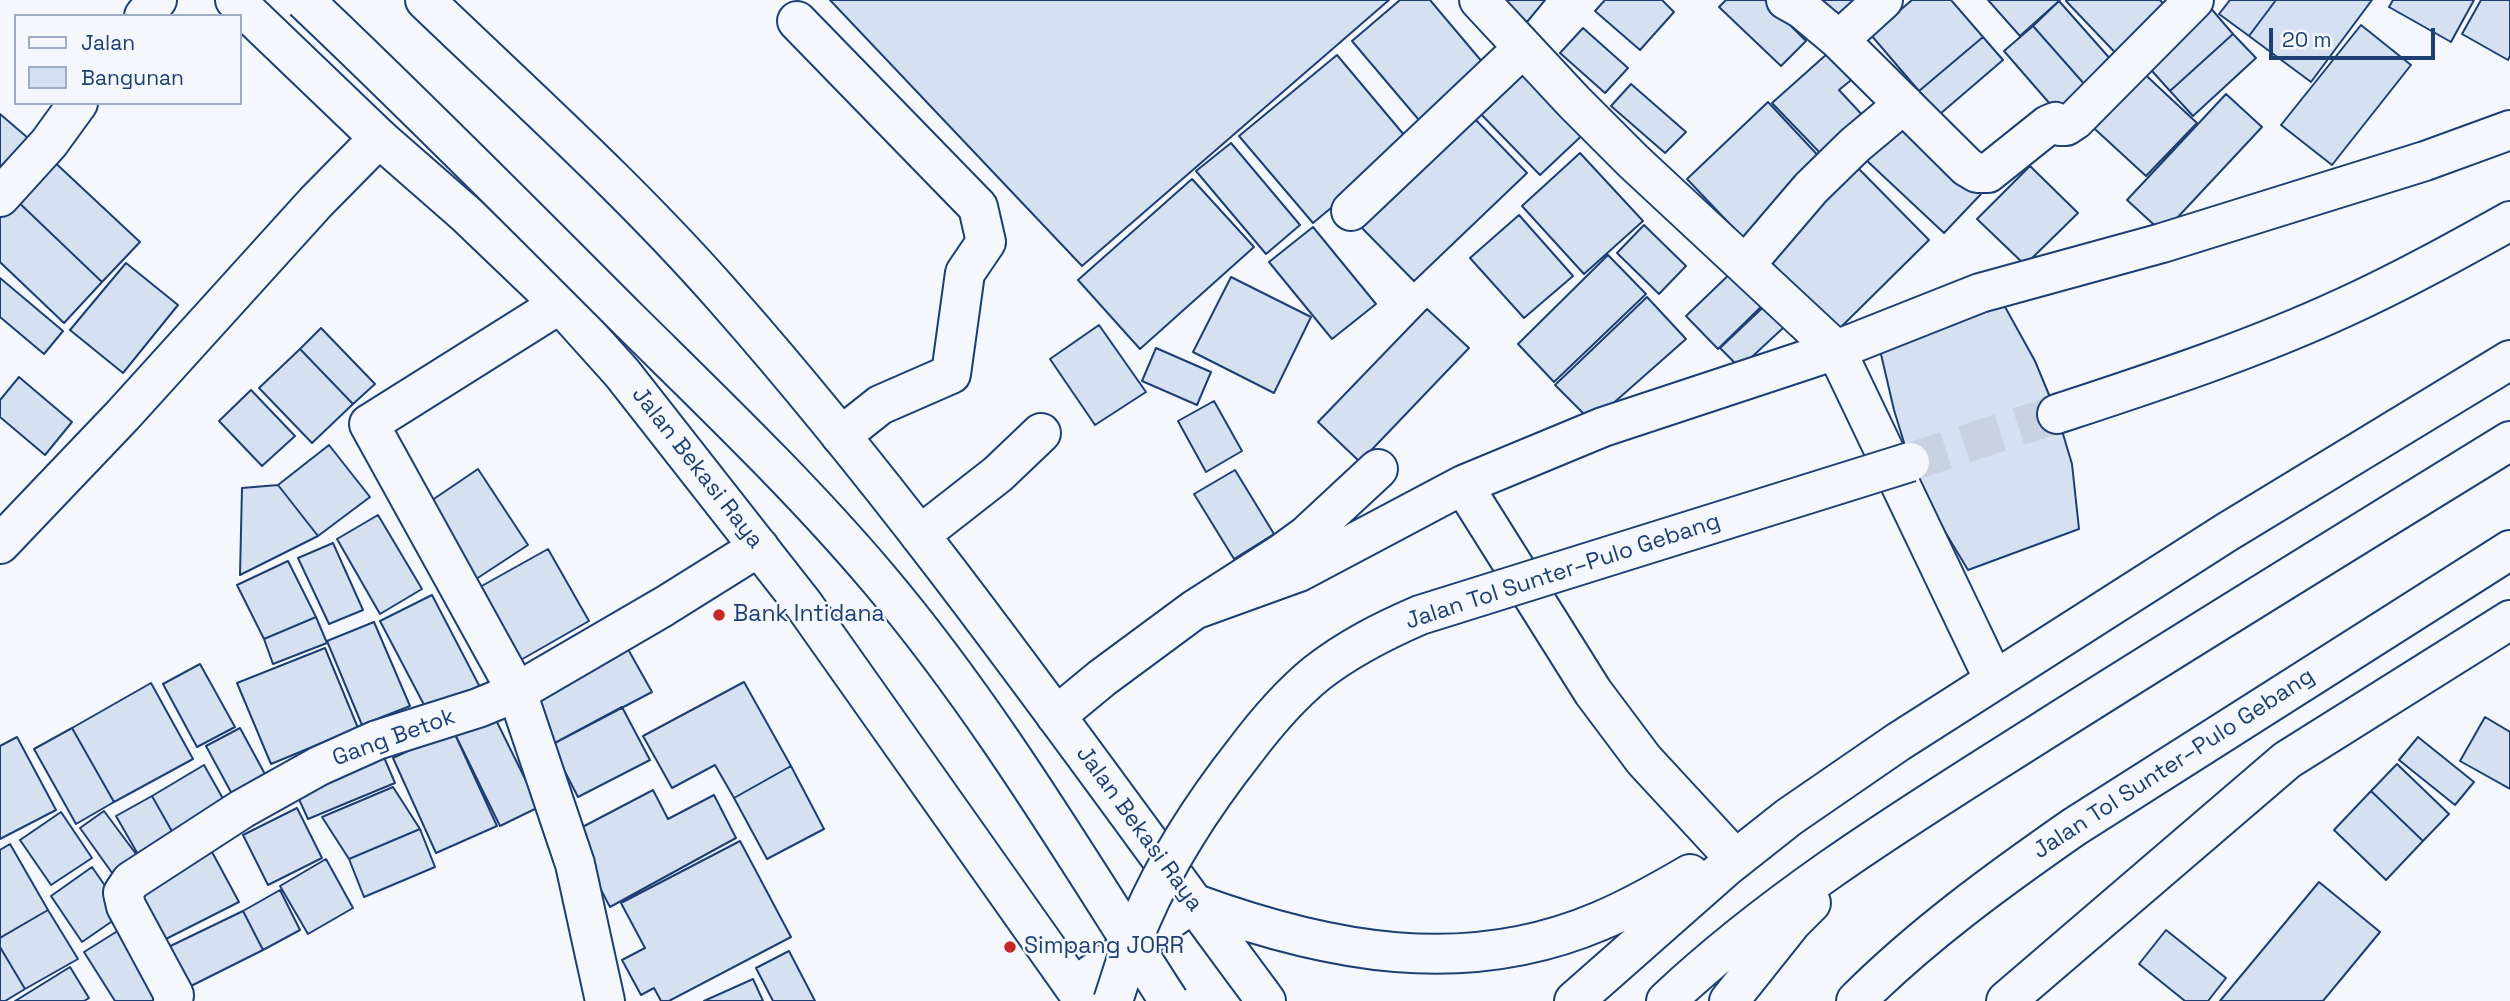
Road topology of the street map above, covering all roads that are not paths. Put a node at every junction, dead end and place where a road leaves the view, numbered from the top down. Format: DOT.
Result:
graph roads {
  1 [pos="157,0"];
  2 [pos="234,0"];
  3 [pos="304,0"];
  4 [pos="425,0"];
  5 [pos="1479,0"];
  6 [pos="1786,0"];
  7 [pos="1883,0"];
  8 [pos="2194,0"];
  9 [pos="146,14"];
  10 [pos="797,21"];
  11 [pos="1839,40"];
  12 [pos="1523,48"];
  13 [pos="1904,104"];
  14 [pos="77,105"];
  15 [pos="2510,130"];
  16 [pos="379,138"];
  17 [pos="0,197"];
  18 [pos="1351,211"];
  19 [pos="2510,221"];
  20 [pos="1746,264"];
  21 [pos="560,304"];
  22 [pos="1836,350"];
  23 [pos="2510,360"];
  24 [pos="2057,414"];
  25 [pos="1041,433"];
  26 [pos="841,436"];
  27 [pos="2510,441"];
  28 [pos="1910,461"];
  29 [pos="1378,469"];
  30 [pos="1463,485"];
  31 [pos="920,535"];
  32 [pos="0,544"];
  33 [pos="759,547"];
  34 [pos="2510,550"];
  35 [pos="1194,610"];
  36 [pos="2510,620"];
  37 [pos="1994,680"];
  38 [pos="517,692"];
  39 [pos="1056,716"];
  40 [pos="1789,817"];
  41 [pos="1879,834"];
  42 [pos="1729,852"];
  43 [pos="1194,904"];
  44 [pos="170,991"];
  45 [pos="1079,994"];
  46 [pos="606,1001"];
  47 [pos="1113,1001"];
  48 [pos="1170,1001"];
  49 [pos="1266,1001"];
  50 [pos="1574,1001"];
  51 [pos="1666,1001"];
  52 [pos="1729,1001"];
  53 [pos="1856,1001"];
  54 [pos="2006,1001"];
  1 -- 9 [label="main road"];
  2 -- 16 [label="main road, Jalan Bekasi Raya"];
  3 -- 48 [label="main road, bridge"];
  4 -- 26 [label="main road, Jalan Bekasi Raya"];
  5 -- 12 [label="main road"];
  6 -- 11 [label="main road"];
  7 -- 11 [label="main road"];
  8 -- 13 [label="main road"];
  10 -- 26 [label="main road"];
  11 -- 13 [label="main road"];
  12 -- 18 [label="main road"];
  12 -- 20 [label="main road"];
  13 -- 20 [label="main road"];
  14 -- 17 [label="main road"];
  15 -- 22 [label="main road"];
  16 -- 21 [label="main road, Jalan Bekasi Raya"];
  16 -- 32 [label="main road"];
  19 -- 24 [label="main road"];
  20 -- 22 [label="main road"];
  21 -- 33 [label="main road, Jalan Bekasi Raya"];
  21 -- 38 [label="main road"];
  22 -- 30 [label="main road"];
  22 -- 37 [label="main road"];
  23 -- 37 [label="main road"];
  25 -- 31 [label="main road"];
  26 -- 31 [label="main road, Jalan Bekasi Raya"];
  27 -- 41 [label="main road"];
  28 -- 47 [label="main road, Jalan Tol Sunter–Pulo Gebang, bridge"];
  29 -- 35 [label="main road"];
  30 -- 35 [label="main road"];
  30 -- 42 [label="main road"];
  31 -- 39 [label="main road, Jalan Bekasi Raya"];
  33 -- 38 [label="main road, Gang Betok"];
  33 -- 45 [label="main road, Jalan Bekasi Raya"];
  34 -- 53 [label="main road, Jalan Tol Sunter–Pulo Gebang"];
  35 -- 39 [label="main road"];
  36 -- 54 [label="main road"];
  37 -- 40 [label="main road"];
  38 -- 44 [label="main road, Gang Betok"];
  38 -- 46 [label="main road"];
  39 -- 43 [label="main road, Jalan Bekasi Raya"];
  40 -- 42 [label="main road"];
  40 -- 50 [label="main road"];
  41 -- 51 [label="main road"];
  41 -- 52 [label="main road"];
  42 -- 43 [label="main road"];
  43 -- 45 [label="main road"];
  43 -- 49 [label="main road, Jalan Bekasi Raya"];
}
